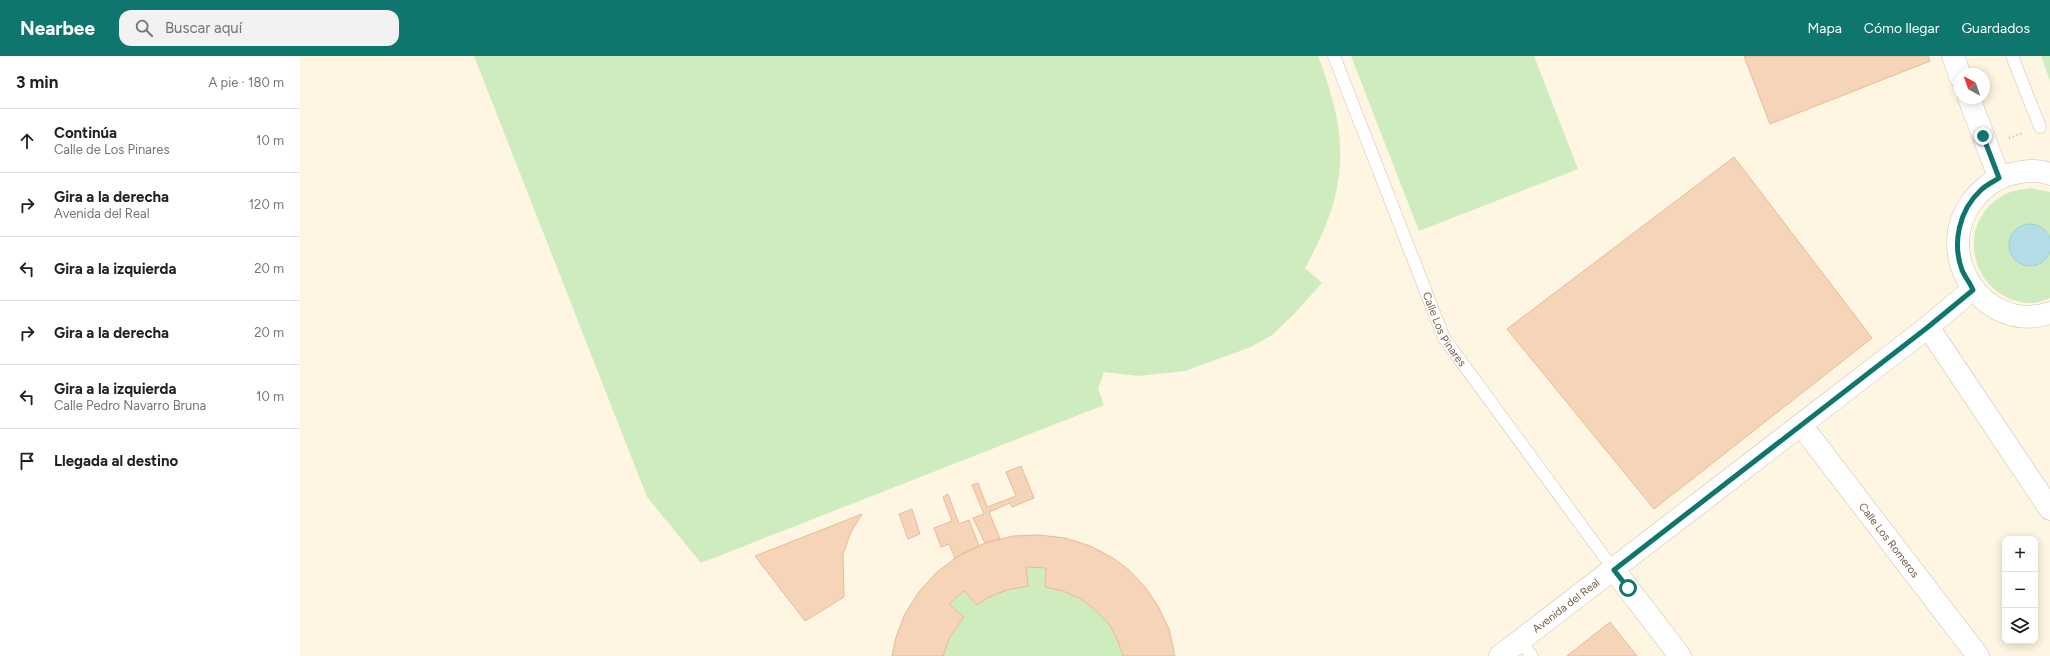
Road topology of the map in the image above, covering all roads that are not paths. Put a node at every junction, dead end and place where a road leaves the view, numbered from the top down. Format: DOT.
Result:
graph roads {
  1 [pos="1334,56"];
  2 [pos="1952,56"];
  3 [pos="2012,56"];
  4 [pos="1957,68"];
  5 [pos="1970,104"];
  6 [pos="2040,127"];
  7 [pos="2050,174"];
  8 [pos="1999,178"];
  9 [pos="1973,290"];
  10 [pos="2050,313"];
  11 [pos="1928,327"];
  12 [pos="1801,425"];
  13 [pos="2050,509"];
  14 [pos="1614,570"];
  15 [pos="1526,648"];
  16 [pos="1500,656"];
  17 [pos="1680,656"];
  18 [pos="1978,656"];
  1 -- 14 [label="lane, Calle Los Pinares"];
  2 -- 4 [label="street"];
  3 -- 6 [label="lane"];
  5 -- 8 [label="street"];
  7 -- 8 [label="street"];
  8 -- 9 [label="street"];
  9 -- 10 [label="street"];
  9 -- 11 [label="street, Avenida del Real"];
  11 -- 12 [label="street, Avenida del Real"];
  11 -- 13 [label="street"];
  12 -- 14 [label="street, Avenida del Real"];
  12 -- 18 [label="street, Calle Los Romeros"];
  14 -- 15 [label="street, Avenida del Real"];
  14 -- 17 [label="street"];
  15 -- 16 [label="street, Avenida del Real"];
}
